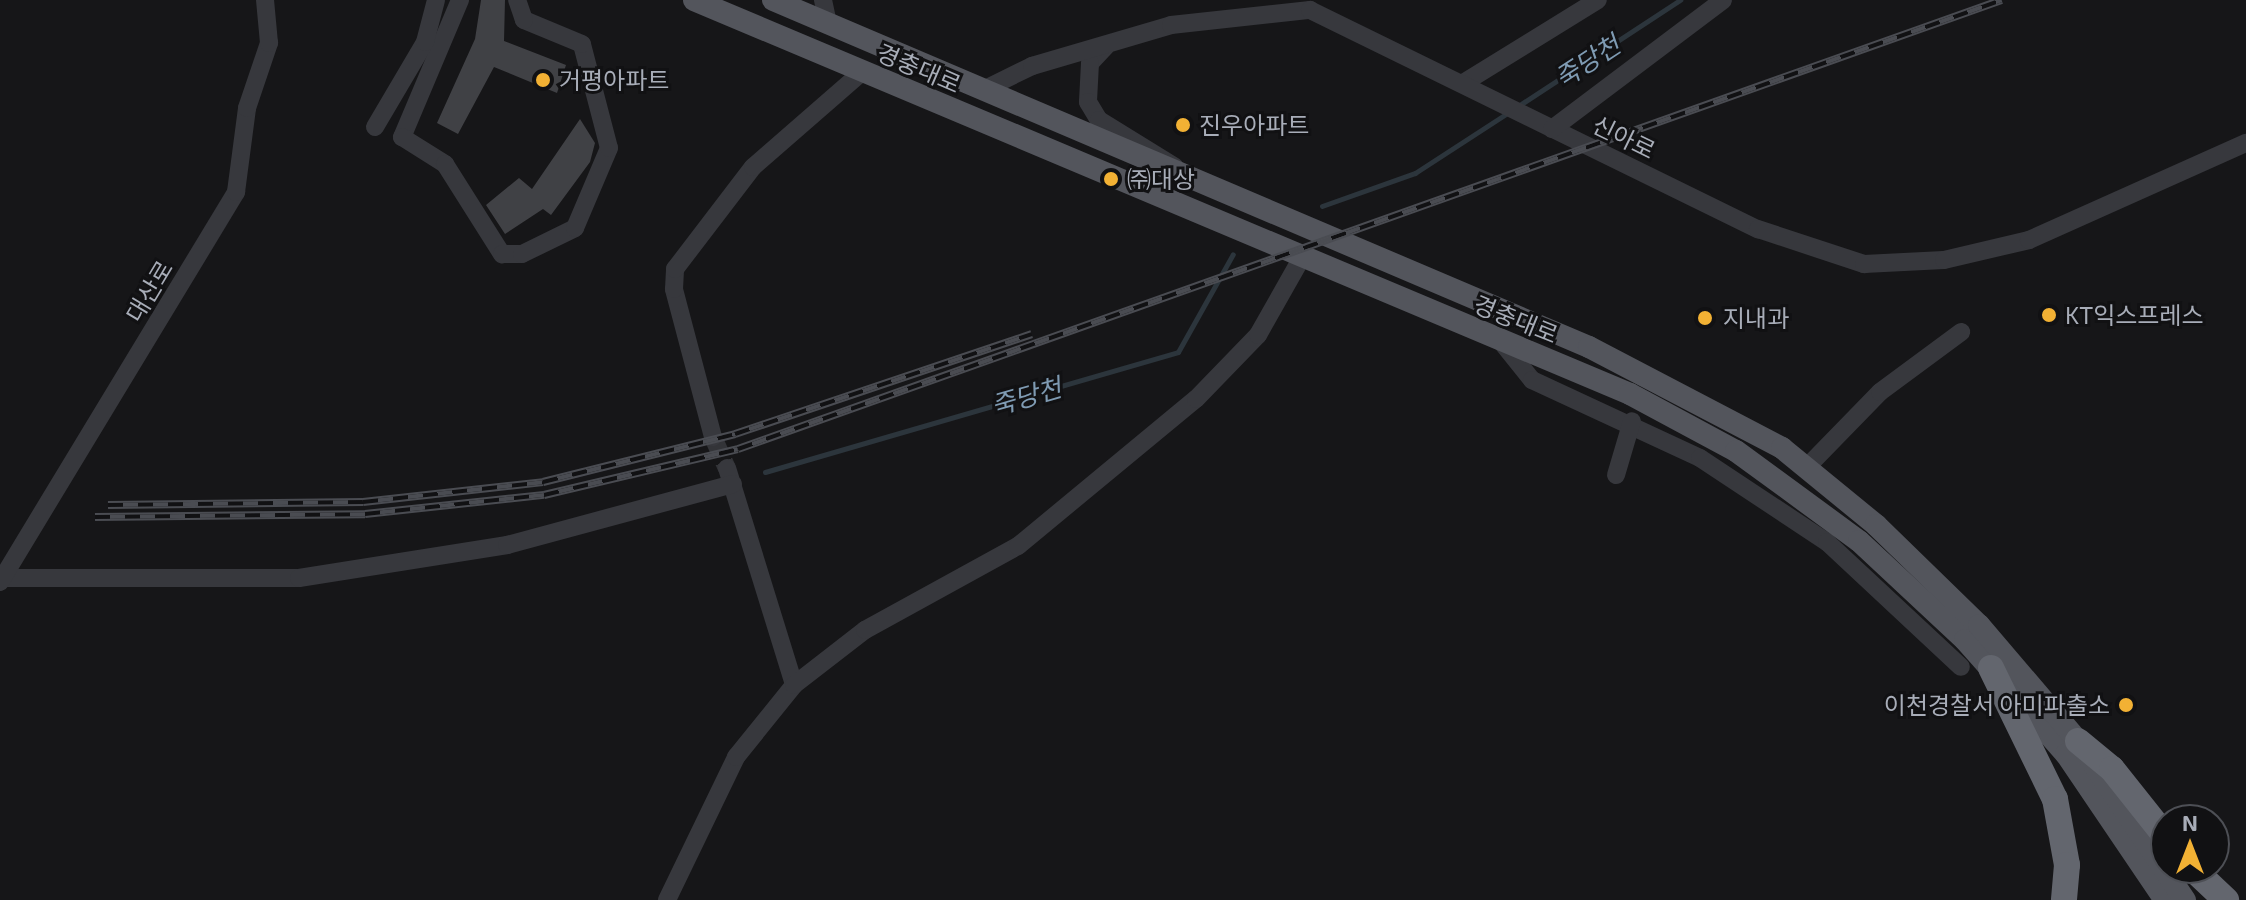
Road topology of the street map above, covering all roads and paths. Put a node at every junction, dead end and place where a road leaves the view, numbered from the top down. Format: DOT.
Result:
graph roads {
  1 [pos="264,0"];
  2 [pos="436,0"];
  3 [pos="460,0"];
  4 [pos="517,0"];
  5 [pos="694,0"];
  6 [pos="773,0"];
  7 [pos="823,0"];
  8 [pos="1598,0"];
  9 [pos="1723,0"];
  10 [pos="1307,5"];
  11 [pos="828,24"];
  12 [pos="1109,43"];
  13 [pos="862,72"];
  14 [pos="1465,82"];
  15 [pos="983,90"];
  16 [pos="970,118"];
  17 [pos="375,127"];
  18 [pos="1552,129"];
  19 [pos="2246,143"];
  20 [pos="1177,169"];
  21 [pos="1318,228"];
  22 [pos="1301,259"];
  23 [pos="1961,332"];
  24 [pos="1500,340"];
  25 [pos="1632,421"];
  26 [pos="713,437"];
  27 [pos="1808,466"];
  28 [pos="1616,475"];
  29 [pos="1790,486"];
  30 [pos="1775,506"];
  31 [pos="2,580"];
  32 [pos="1961,667"];
  33 [pos="1991,668"];
  34 [pos="794,685"];
  35 [pos="2078,741"];
  36 [pos="2150,817"];
  37 [pos="2209,884"];
  38 [pos="667,900"];
  39 [pos="2064,900"];
  40 [pos="2165,900"];
  41 [pos="2185,900"];
  42 [pos="2226,900"];
  1 -- 31 [label="street, 대산로"];
  2 -- 17 [label="street"];
  3 -- 4 [label="street"];
  5 -- 13 [label="main road, 경충대로"];
  6 -- 11 [label="main road, 경충대로"];
  7 -- 11 [label="street"];
  8 -- 14 [label="street"];
  9 -- 18 [label="street"];
  10 -- 12 [label="street, 신아로"];
  10 -- 14 [label="street, 신아로"];
  11 -- 15 [label="main road, 경충대로"];
  12 -- 15 [label="street, 신아로"];
  12 -- 20 [label="street"];
  13 -- 16 [label="main road, 경충대로"];
  13 -- 26 [label="street"];
  14 -- 18 [label="street, 신아로"];
  15 -- 16 [label="main road"];
  15 -- 20 [label="main road, 경충대로"];
  16 -- 22 [label="main road, 경충대로"];
  18 -- 19 [label="street, 신아로"];
  20 -- 21 [label="main road, 경충대로"];
  21 -- 22 [label="main road"];
  21 -- 27 [label="main road, 경충대로"];
  22 -- 24 [label="main road, 경충대로"];
  22 -- 34 [label="street"];
  23 -- 27 [label="street"];
  24 -- 25 [label="street"];
  24 -- 29 [label="main road, 경충대로"];
  25 -- 28 [label="street"];
  25 -- 30 [label="street"];
  27 -- 29 [label="main road"];
  27 -- 35 [label="main road, 경충대로"];
  29 -- 30 [label="street"];
  29 -- 33 [label="main road, 경충대로"];
  30 -- 32 [label="street"];
  31 -- 34 [label="street"];
  33 -- 39 [label="highway"];
  33 -- 40 [label="main road, 경충대로"];
  34 -- 38 [label="street"];
  35 -- 36 [label="highway"];
  35 -- 41 [label="main road, 경충대로"];
  37 -- 42 [label="highway"];
}
